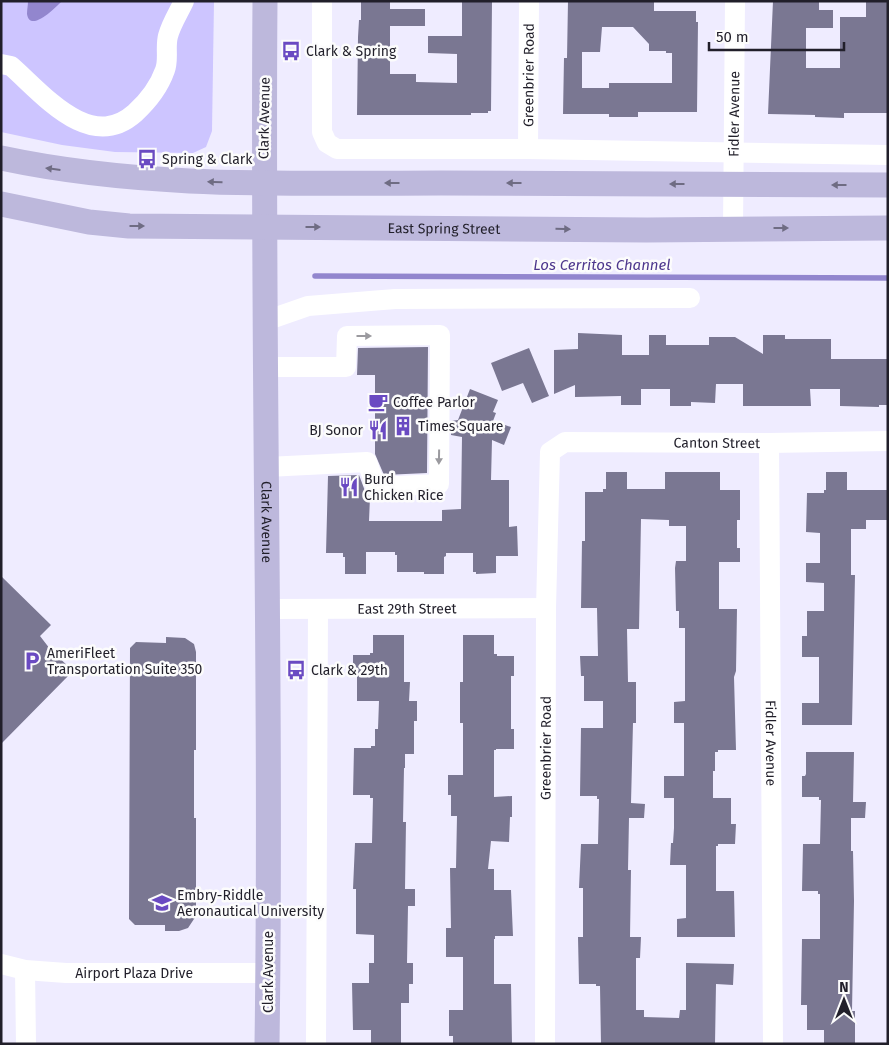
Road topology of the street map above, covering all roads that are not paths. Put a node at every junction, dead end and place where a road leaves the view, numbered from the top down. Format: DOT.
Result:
graph roads {
  1 [pos="184,1"];
  2 [pos="265,1"];
  3 [pos="322,1"];
  4 [pos="529,1"];
  5 [pos="735,1"];
  6 [pos="1,64"];
  7 [pos="528,149"];
  8 [pos="734,152"];
  9 [pos="888,155"];
  10 [pos="1,158"];
  11 [pos="264,184"];
  12 [pos="733,185"];
  13 [pos="888,185"];
  14 [pos="1,204"];
  15 [pos="733,228"];
  16 [pos="888,228"];
  17 [pos="264,235"];
  18 [pos="690,298"];
  19 [pos="265,314"];
  20 [pos="266,367"];
  21 [pos="888,441"];
  22 [pos="769,443"];
  23 [pos="550,452"];
  24 [pos="267,467"];
  25 [pos="546,608"];
  26 [pos="268,609"];
  27 [pos="318,610"];
  28 [pos="1,964"];
  29 [pos="25,970"];
  30 [pos="268,973"];
  31 [pos="26,1044"];
  32 [pos="267,1044"];
  33 [pos="316,1044"];
  34 [pos="546,1044"];
  35 [pos="773,1044"];
  1 -- 6 [label="street"];
  2 -- 11 [label="main road, Clark Avenue"];
  3 -- 7 [label="street"];
  4 -- 7 [label="street, Greenbrier Road"];
  5 -- 8 [label="street, Fidler Avenue"];
  7 -- 8 [label="street"];
  8 -- 9 [label="street"];
  8 -- 12 [label="street, Fidler Avenue"];
  11 -- 10 [label="main road, one-way"];
  12 -- 11 [label="main road, one-way"];
  11 -- 17 [label="main road, Clark Avenue"];
  13 -- 12 [label="main road, one-way"];
  12 -- 15 [label="street, Fidler Avenue"];
  14 -- 17 [label="main road, East Spring Street, one-way"];
  15 -- 16 [label="main road, East Spring Street, one-way"];
  17 -- 15 [label="main road, East Spring Street, one-way"];
  17 -- 19 [label="main road, Clark Avenue"];
  18 -- 19 [label="street"];
  19 -- 20 [label="main road, Clark Avenue"];
  20 -- 24 [label="main road, Clark Avenue"];
  20 -- 24 [label="street, one-way"];
  21 -- 22 [label="street, Canton Street"];
  22 -- 23 [label="street, Canton Street"];
  22 -- 35 [label="street, Fidler Avenue"];
  23 -- 25 [label="street, Greenbrier Road"];
  24 -- 26 [label="main road, Clark Avenue"];
  25 -- 27 [label="street, East 29th Street"];
  25 -- 34 [label="street, Greenbrier Road"];
  26 -- 27 [label="street, East 29th Street"];
  26 -- 30 [label="main road, Clark Avenue"];
  27 -- 33 [label="street"];
  28 -- 29 [label="street, Airport Plaza Drive"];
  29 -- 30 [label="street, Airport Plaza Drive"];
  29 -- 31 [label="street"];
  30 -- 32 [label="main road, Clark Avenue"];
}
